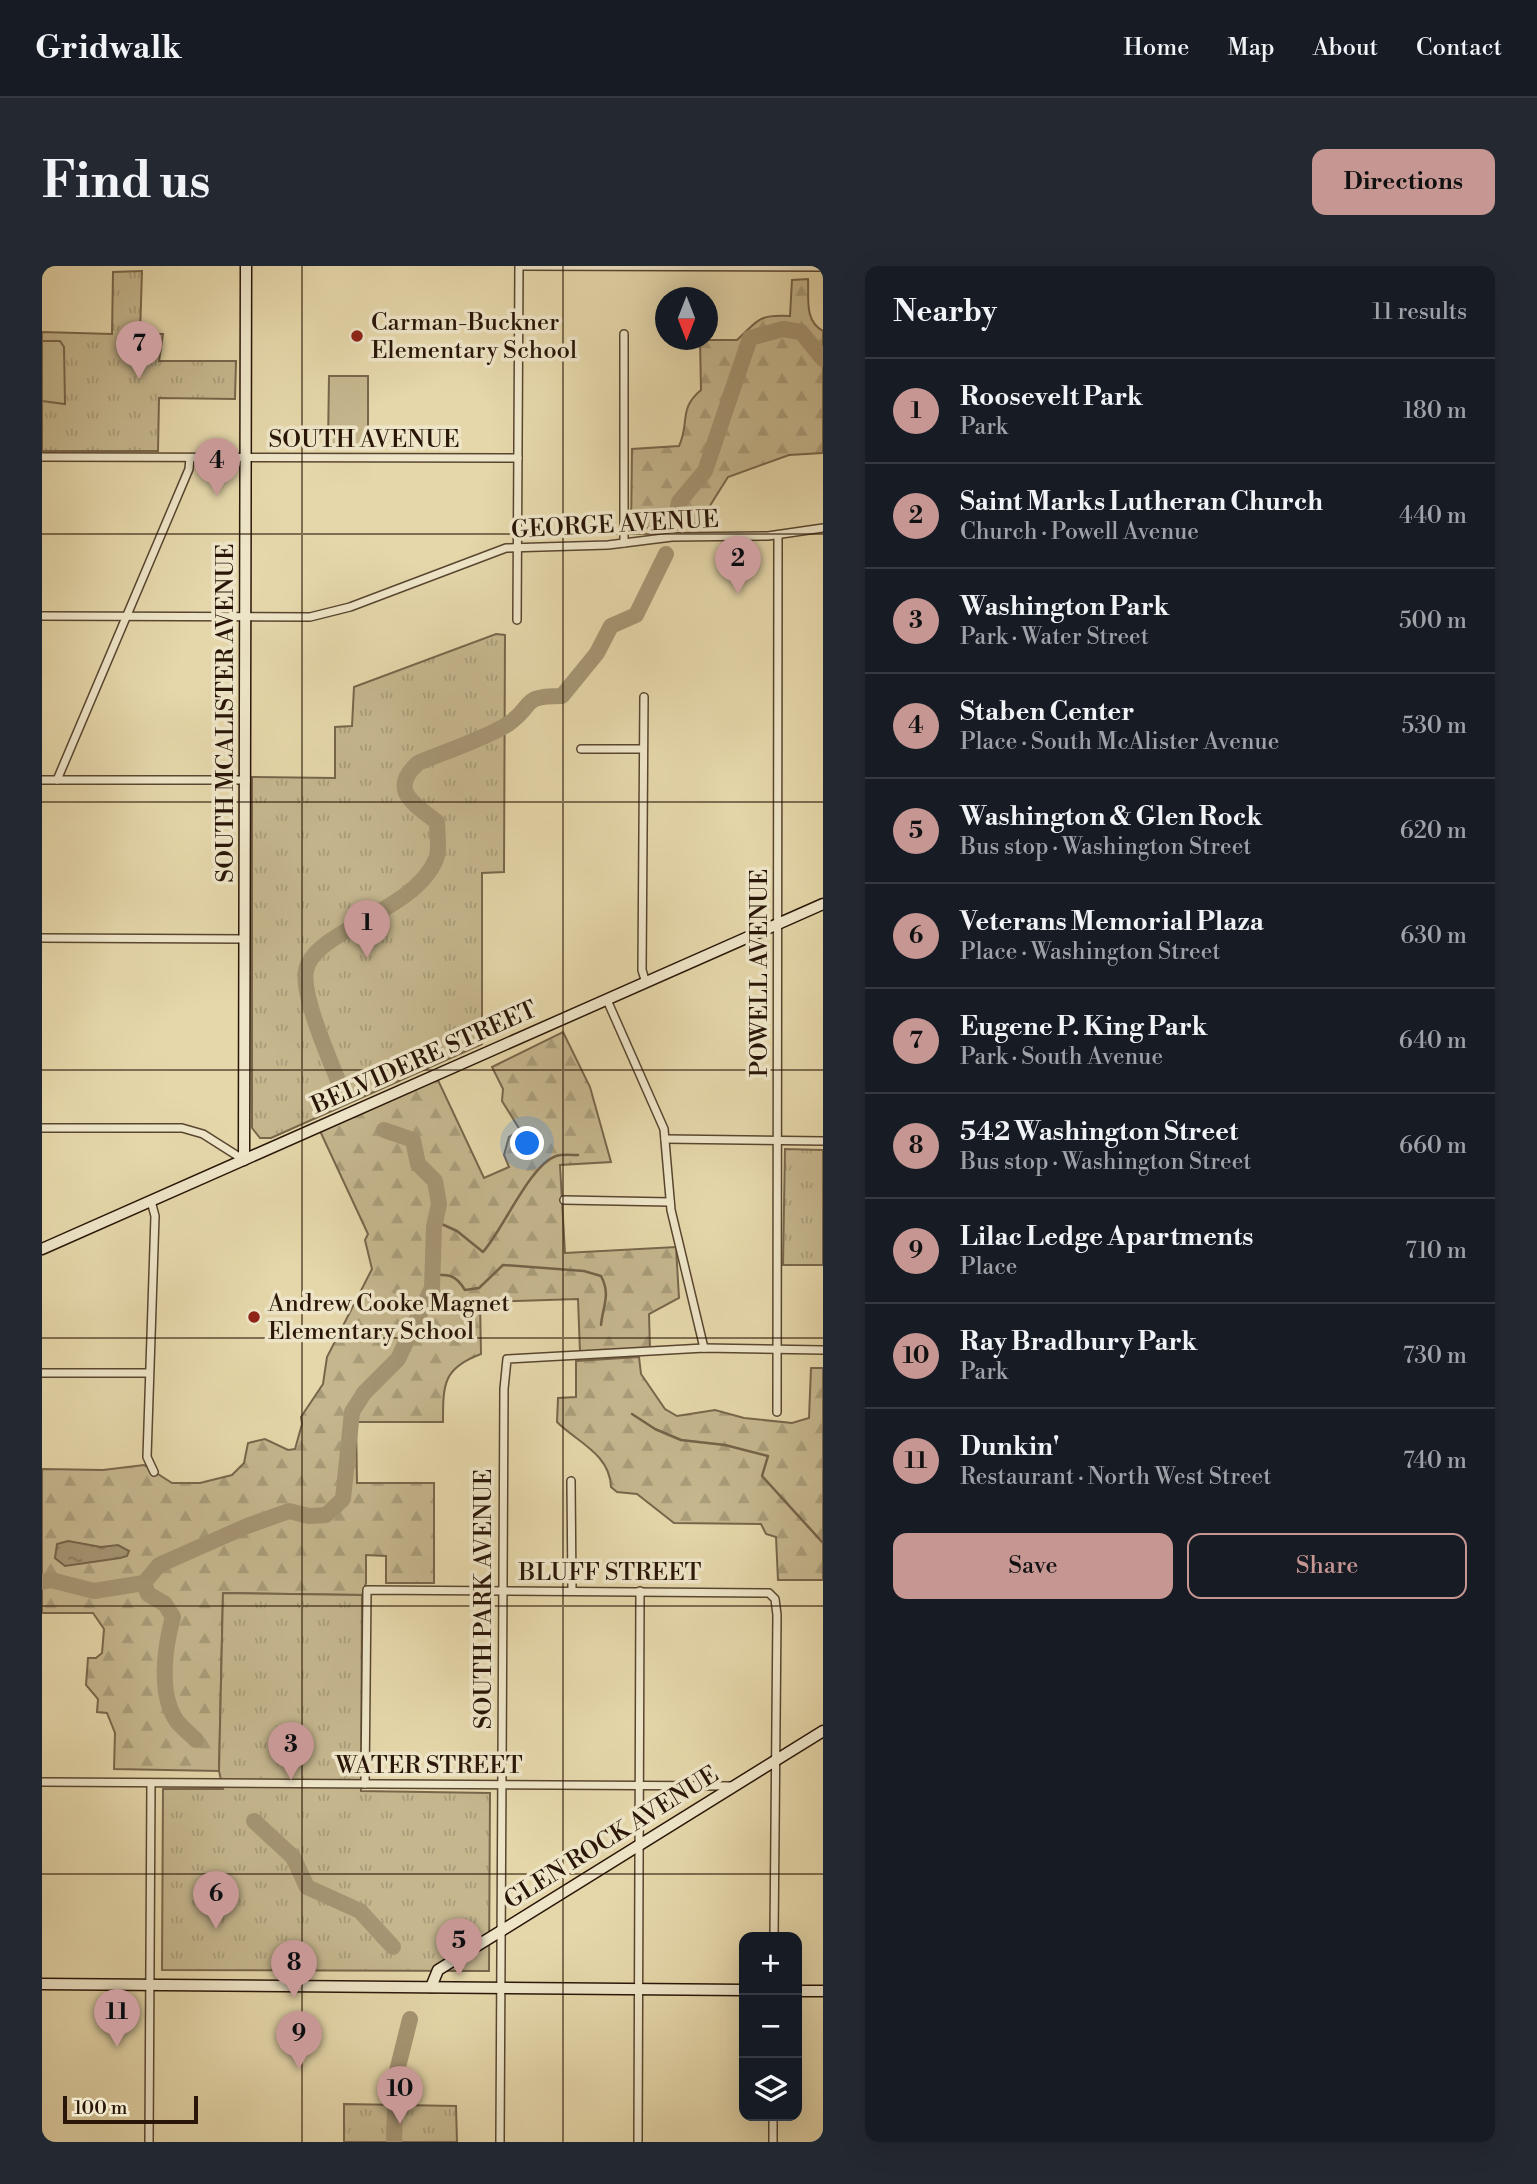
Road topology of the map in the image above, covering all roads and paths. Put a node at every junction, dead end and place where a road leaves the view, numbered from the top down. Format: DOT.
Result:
graph roads {
  1 [pos="246,266"];
  2 [pos="521,266"];
  3 [pos="823,267"];
  4 [pos="624,334"];
  5 [pos="42,457"];
  6 [pos="190,458"];
  7 [pos="246,458"];
  8 [pos="519,458"];
  9 [pos="823,528"];
  10 [pos="778,535"];
  11 [pos="624,543"];
  12 [pos="518,546"];
  13 [pos="42,616"];
  14 [pos="125,617"];
  15 [pos="246,617"];
  16 [pos="517,620"];
  17 [pos="643,697"];
  18 [pos="581,749"];
  19 [pos="643,749"];
  20 [pos="42,780"];
  21 [pos="57,780"];
  22 [pos="246,780"];
  23 [pos="823,904"];
  24 [pos="779,923"];
  25 [pos="42,938"];
  26 [pos="245,939"];
  27 [pos="646,983"];
  28 [pos="607,1000"];
  29 [pos="42,1128"];
  30 [pos="665,1139"];
  31 [pos="777,1140"];
  32 [pos="823,1141"];
  33 [pos="244,1160"];
  34 [pos="564,1200"];
  35 [pos="151,1201"];
  36 [pos="670,1202"];
  37 [pos="42,1249"];
  38 [pos="704,1348"];
  39 [pos="777,1349"];
  40 [pos="823,1349"];
  41 [pos="42,1373"];
  42 [pos="149,1373"];
  43 [pos="777,1412"];
  44 [pos="154,1472"];
  45 [pos="571,1481"];
  46 [pos="503,1590"];
  47 [pos="572,1590"];
  48 [pos="640,1591"];
  49 [pos="823,1731"];
  50 [pos="775,1759"];
  51 [pos="42,1782"];
  52 [pos="151,1783"];
  53 [pos="365,1784"];
  54 [pos="501,1785"];
  55 [pos="639,1786"];
  56 [pos="732,1786"];
  57 [pos="639,1844"];
  58 [pos="501,1930"];
  59 [pos="774,1932"];
  60 [pos="42,1984"];
  61 [pos="152,1985"];
  62 [pos="431,1987"];
  63 [pos="500,1988"];
  64 [pos="639,1990"];
  65 [pos="739,1990"];
  66 [pos="802,1991"];
  67 [pos="823,1991"];
  68 [pos="773,2121"];
  69 [pos="149,2142"];
  70 [pos="500,2142"];
  71 [pos="638,2142"];
  72 [pos="773,2142"];
  1 -- 7 [label="main road, SOUTH MCALISTER AVENUE"];
  2 -- 3 [label="street"];
  2 -- 8 [label="street"];
  4 -- 11 [label="street"];
  5 -- 6 [label="street, SOUTH AVENUE"];
  6 -- 7 [label="street, SOUTH AVENUE"];
  6 -- 14 [label="street"];
  7 -- 8 [label="street, SOUTH AVENUE"];
  7 -- 15 [label="main road, SOUTH MCALISTER AVENUE"];
  8 -- 12 [label="street"];
  9 -- 10 [label="street, GEORGE AVENUE"];
  10 -- 11 [label="street, GEORGE AVENUE"];
  10 -- 24 [label="street, POWELL AVENUE"];
  11 -- 12 [label="street, GEORGE AVENUE"];
  12 -- 15 [label="street, GEORGE AVENUE"];
  12 -- 16 [label="street"];
  13 -- 14 [label="street, GEORGE AVENUE"];
  14 -- 15 [label="street, GEORGE AVENUE"];
  14 -- 21 [label="street"];
  15 -- 22 [label="main road, SOUTH MCALISTER AVENUE"];
  17 -- 19 [label="street"];
  18 -- 19 [label="street"];
  19 -- 27 [label="street"];
  20 -- 21 [label="street"];
  21 -- 22 [label="street"];
  22 -- 26 [label="main road, SOUTH MCALISTER AVENUE"];
  23 -- 24 [label="main road, BELVIDERE STREET"];
  24 -- 27 [label="main road, BELVIDERE STREET"];
  24 -- 31 [label="street, POWELL AVENUE"];
  25 -- 26 [label="street"];
  26 -- 33 [label="main road, SOUTH MCALISTER AVENUE"];
  27 -- 28 [label="main road, BELVIDERE STREET"];
  28 -- 30 [label="street"];
  28 -- 33 [label="main road, BELVIDERE STREET"];
  29 -- 33 [label="street"];
  30 -- 31 [label="street"];
  30 -- 36 [label="street"];
  31 -- 32 [label="street"];
  31 -- 39 [label="street, POWELL AVENUE"];
  33 -- 35 [label="main road, BELVIDERE STREET"];
  34 -- 36 [label="street"];
  35 -- 37 [label="main road, BELVIDERE STREET"];
  35 -- 42 [label="street"];
  36 -- 38 [label="street"];
  38 -- 39 [label="street"];
  38 -- 46 [label="street, SOUTH PARK AVENUE"];
  39 -- 40 [label="street"];
  39 -- 43 [label="street, POWELL AVENUE"];
  41 -- 42 [label="street"];
  42 -- 44 [label="street"];
  45 -- 47 [label="street"];
  46 -- 47 [label="street, BLUFF STREET"];
  46 -- 53 [label="street, BLUFF STREET"];
  46 -- 54 [label="street, SOUTH PARK AVENUE"];
  47 -- 48 [label="street, BLUFF STREET"];
  48 -- 50 [label="street, BLUFF STREET"];
  48 -- 55 [label="street"];
  49 -- 50 [label="main road, GLEN ROCK AVENUE"];
  50 -- 56 [label="main road, GLEN ROCK AVENUE"];
  50 -- 59 [label="street"];
  51 -- 52 [label="street, WATER STREET"];
  52 -- 53 [label="street, WATER STREET"];
  52 -- 61 [label="street"];
  53 -- 54 [label="street, WATER STREET"];
  54 -- 55 [label="street, WATER STREET"];
  54 -- 58 [label="street, SOUTH PARK AVENUE"];
  55 -- 56 [label="street, WATER STREET"];
  55 -- 57 [label="street"];
  56 -- 57 [label="main road, GLEN ROCK AVENUE"];
  57 -- 58 [label="main road, GLEN ROCK AVENUE"];
  57 -- 64 [label="street"];
  58 -- 62 [label="main road, GLEN ROCK AVENUE"];
  58 -- 63 [label="street, SOUTH PARK AVENUE"];
  60 -- 61 [label="main road"];
  61 -- 62 [label="main road"];
  61 -- 69 [label="street"];
  62 -- 63 [label="main road"];
  63 -- 64 [label="main road"];
  63 -- 70 [label="street, SOUTH PARK AVENUE"];
  64 -- 65 [label="main road"];
  64 -- 71 [label="street"];
  66 -- 67 [label="main road"];
  68 -- 72 [label="street"];
}
